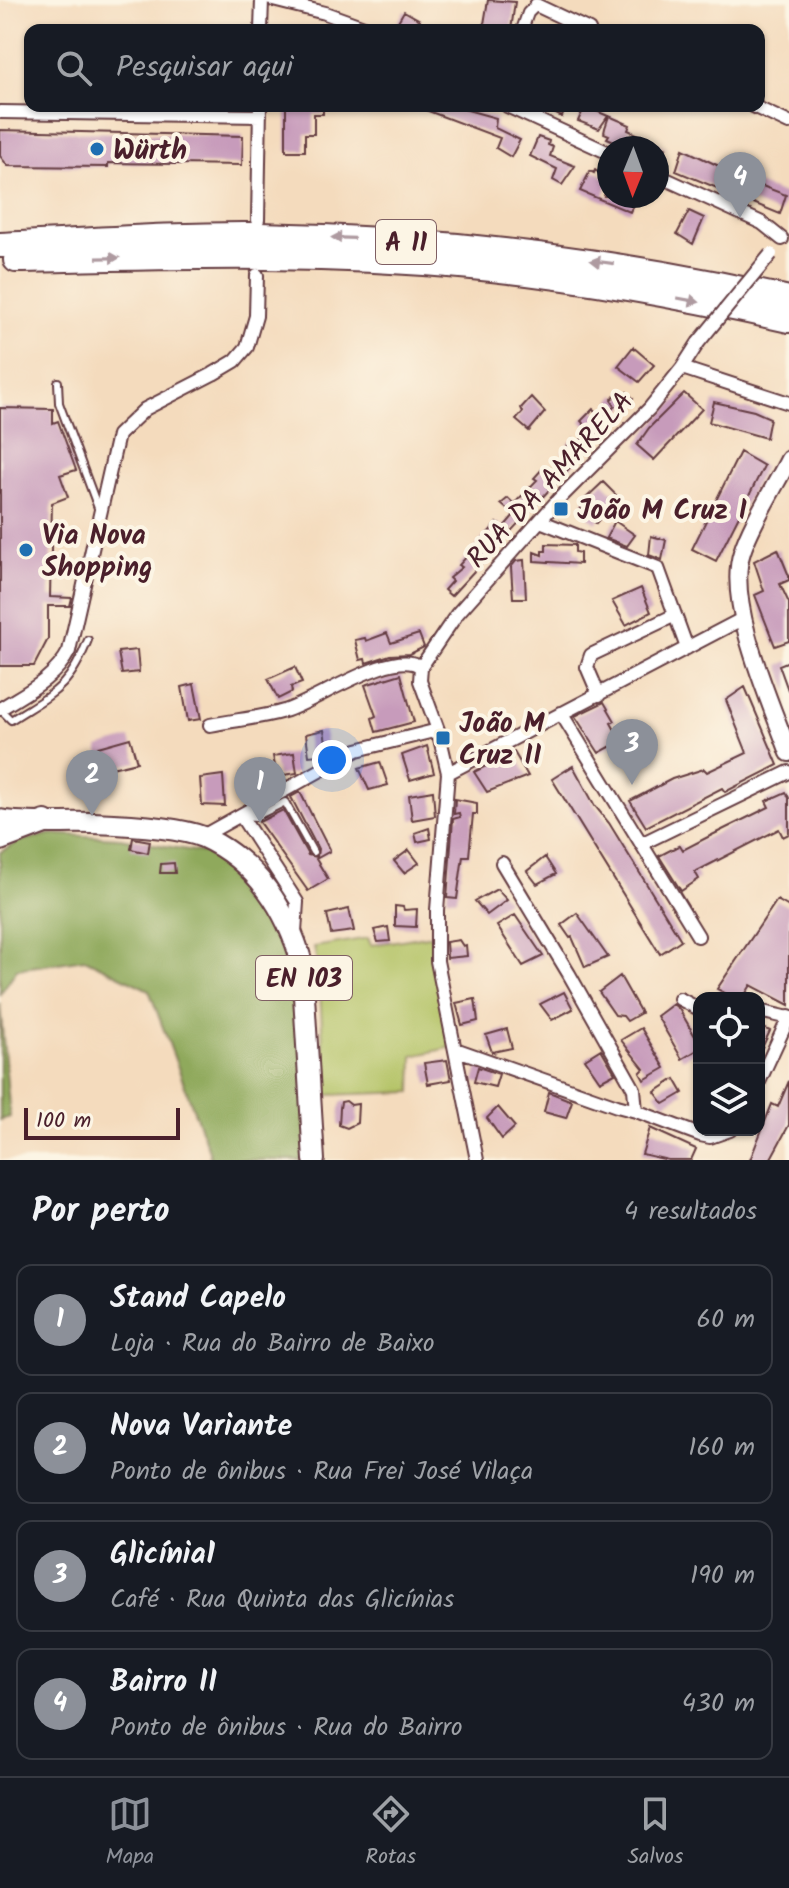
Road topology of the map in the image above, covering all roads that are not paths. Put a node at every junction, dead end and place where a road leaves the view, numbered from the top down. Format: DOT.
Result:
graph roads {
  1 [pos="262,0"];
  2 [pos="273,0"];
  3 [pos="537,2"];
  4 [pos="261,24"];
  5 [pos="355,24"];
  6 [pos="524,24"];
  7 [pos="578,24"];
  8 [pos="0,112"];
  9 [pos="24,112"];
  10 [pos="260,112"];
  11 [pos="535,112"];
  12 [pos="765,112"];
  13 [pos="789,123"];
  14 [pos="597,146"];
  15 [pos="669,180"];
  16 [pos="258,220"];
  17 [pos="786,235"];
  18 [pos="0,238"];
  19 [pos="132,238"];
  20 [pos="0,245"];
  21 [pos="0,260"];
  22 [pos="257,275"];
  23 [pos="789,299"];
  24 [pos="789,320"];
  25 [pos="682,368"];
  26 [pos="58,382"];
  27 [pos="789,403"];
  28 [pos="789,459"];
  29 [pos="101,516"];
  30 [pos="540,521"];
  31 [pos="675,615"];
  32 [pos="742,619"];
  33 [pos="88,640"];
  34 [pos="687,648"];
  35 [pos="421,667"];
  36 [pos="599,695"];
  37 [pos="0,709"];
  38 [pos="561,713"];
  39 [pos="210,725"];
  40 [pos="438,730"];
  41 [pos="789,753"];
  42 [pos="789,772"];
  43 [pos="448,773"];
  44 [pos="241,816"];
  45 [pos="45,822"];
  46 [pos="2,826"];
  47 [pos="201,837"];
  48 [pos="641,844"];
  49 [pos="313,852"];
  50 [pos="502,863"];
  51 [pos="294,935"];
  52 [pos="698,936"];
  53 [pos="680,999"];
  54 [pos="693,1006"];
  55 [pos="765,1012"];
  56 [pos="789,1018"];
  57 [pos="455,1049"];
  58 [pos="765,1069"];
  59 [pos="636,1111"];
  60 [pos="693,1132"];
  61 [pos="314,1160"];
  62 [pos="477,1160"];
  1 -- 4 [label="street"];
  2 -- 5 [label="street"];
  3 -- 6 [label="street"];
  3 -- 7 [label="street"];
  8 -- 9 [label="street"];
  10 -- 16 [label="street"];
  11 -- 14 [label="street"];
  12 -- 13 [label="street"];
  15 -- 17 [label="street"];
  17 -- 25 [label="street, RUA DA AMARELA, bridge"];
  18 -- 19 [label="highway, A 11"];
  19 -- 20 [label="highway"];
  23 -- 19 [label="highway, A 11, one-way"];
  21 -- 24 [label="highway, A 11, one-way"];
  22 -- 29 [label="street"];
  25 -- 27 [label="street"];
  25 -- 30 [label="street, RUA DA AMARELA"];
  26 -- 29 [label="lane"];
  28 -- 32 [label="street"];
  29 -- 37 [label="street"];
  30 -- 31 [label="street"];
  30 -- 35 [label="street, RUA DA AMARELA"];
  31 -- 34 [label="street"];
  31 -- 36 [label="street"];
  32 -- 34 [label="street"];
  32 -- 41 [label="street"];
  33 -- 37 [label="lane"];
  34 -- 36 [label="street"];
  35 -- 39 [label="street"];
  35 -- 40 [label="street"];
  36 -- 38 [label="street"];
  38 -- 43 [label="street"];
  38 -- 48 [label="street"];
  40 -- 43 [label="street"];
  40 -- 44 [label="street"];
  42 -- 48 [label="street"];
  43 -- 57 [label="street"];
  44 -- 47 [label="street"];
  44 -- 49 [label="lane"];
  44 -- 51 [label="street"];
  45 -- 46 [label="highway"];
  45 -- 47 [label="main road, EN 103"];
  47 -- 51 [label="main road, EN 103"];
  48 -- 52 [label="street"];
  50 -- 59 [label="street"];
  51 -- 61 [label="main road, EN 103"];
  53 -- 54 [label="street"];
  55 -- 56 [label="street"];
  56 -- 58 [label="street"];
  57 -- 59 [label="street"];
  57 -- 62 [label="street"];
  59 -- 60 [label="street"];
}
